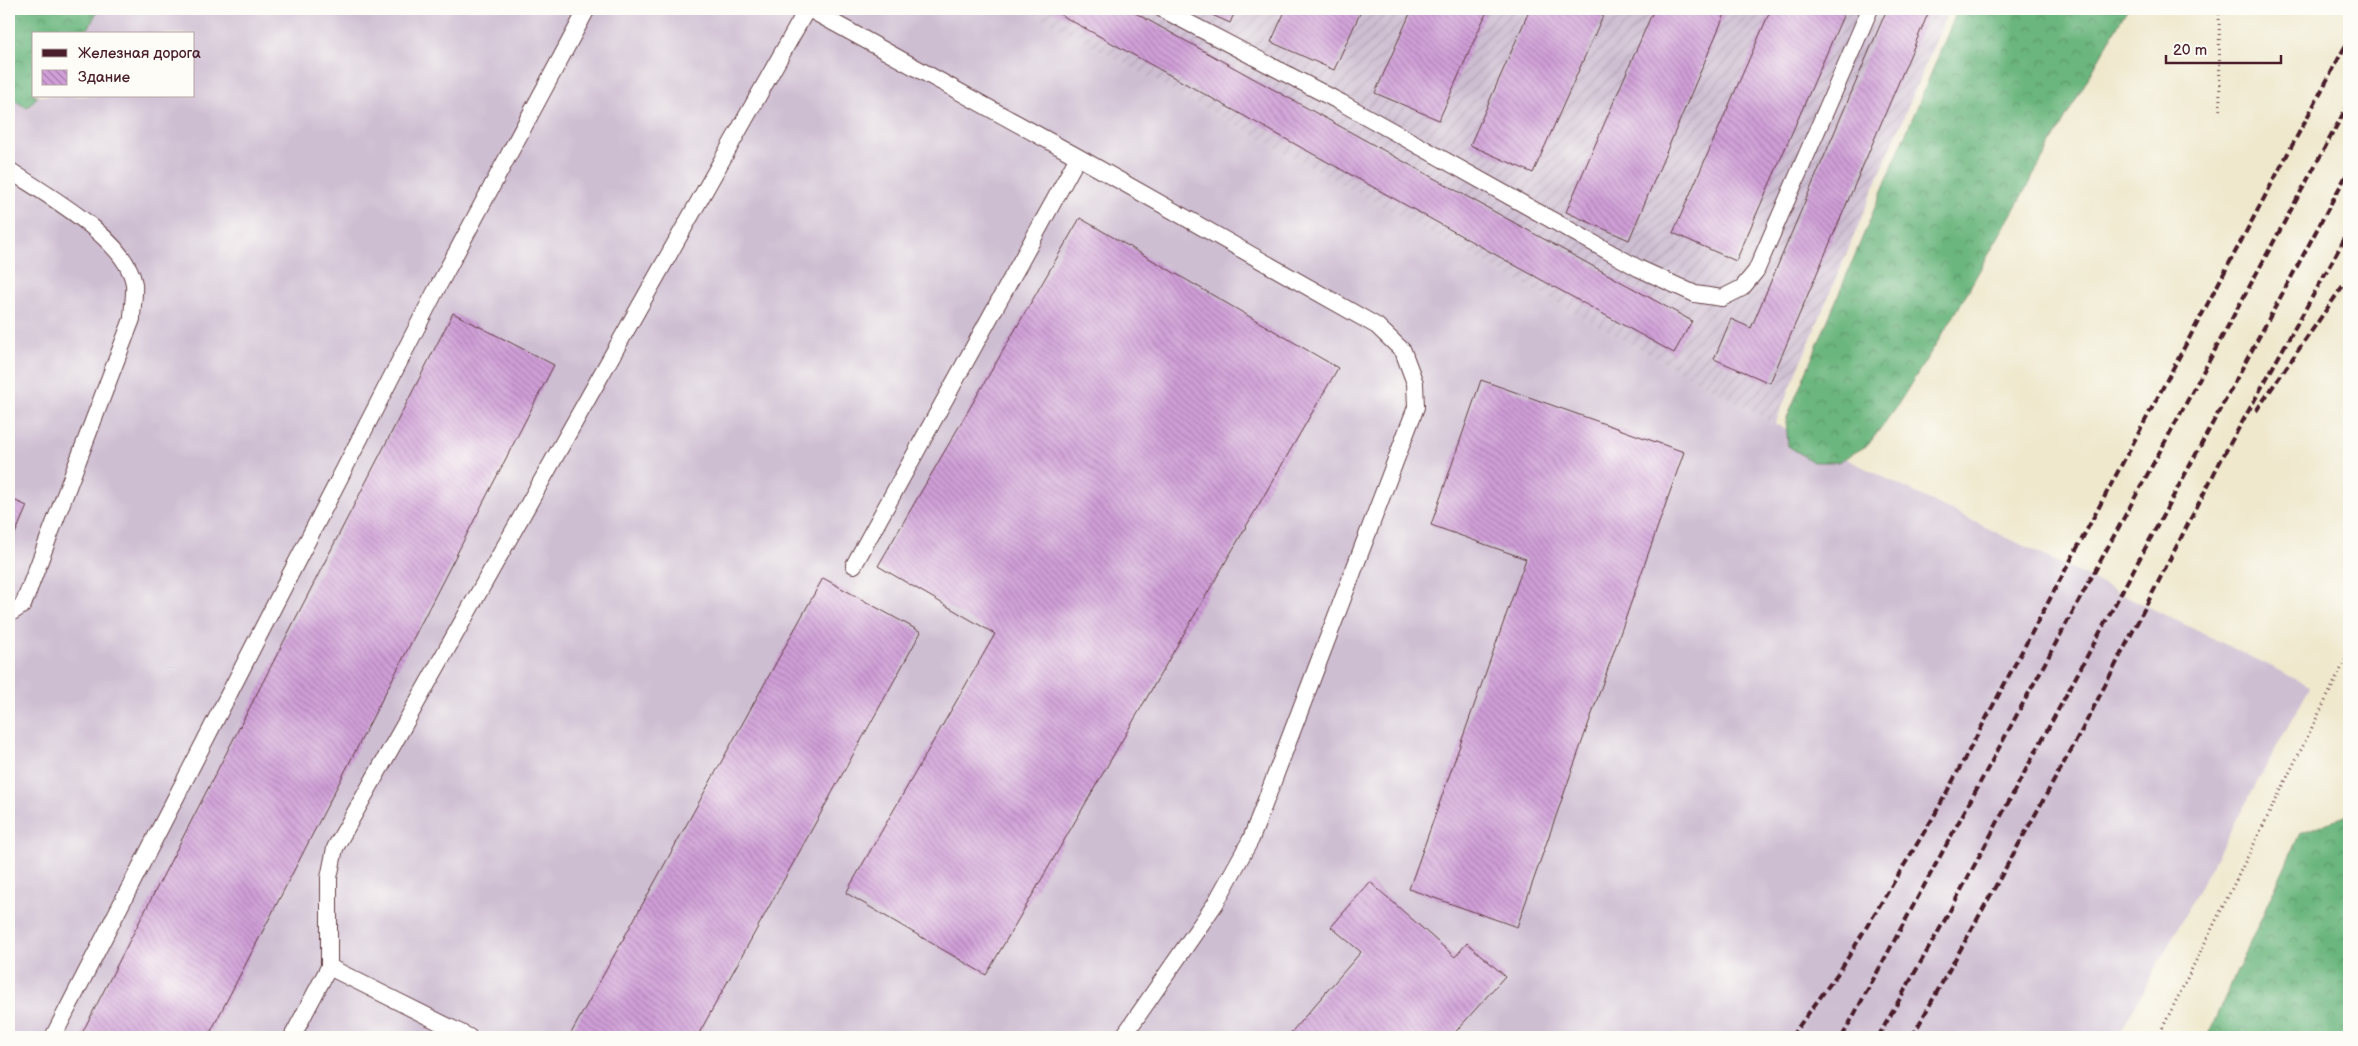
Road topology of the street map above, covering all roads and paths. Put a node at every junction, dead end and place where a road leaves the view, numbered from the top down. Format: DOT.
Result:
graph roads {
  1 [pos="588,9"];
  2 [pos="808,9"];
  3 [pos="1162,9"];
  4 [pos="1870,9"];
  5 [pos="2219,9"];
  6 [pos="2220,110"];
  7 [pos="1078,157"];
  8 [pos="9,170"];
  9 [pos="854,565"];
  10 [pos="9,614"];
  11 [pos="2349,653"];
  12 [pos="329,967"];
  13 [pos="53,1037"];
  14 [pos="292,1037"];
  15 [pos="469,1037"];
  16 [pos="1124,1037"];
  17 [pos="2158,1037"];
  1 -- 13 [label="lane"];
  2 -- 7 [label="lane"];
  2 -- 12 [label="lane"];
  3 -- 4 [label="lane"];
  5 -- 6 [label="path"];
  7 -- 9 [label="lane"];
  7 -- 16 [label="lane"];
  8 -- 10 [label="lane"];
  11 -- 17 [label="path"];
  12 -- 14 [label="lane"];
  12 -- 15 [label="lane"];
}
